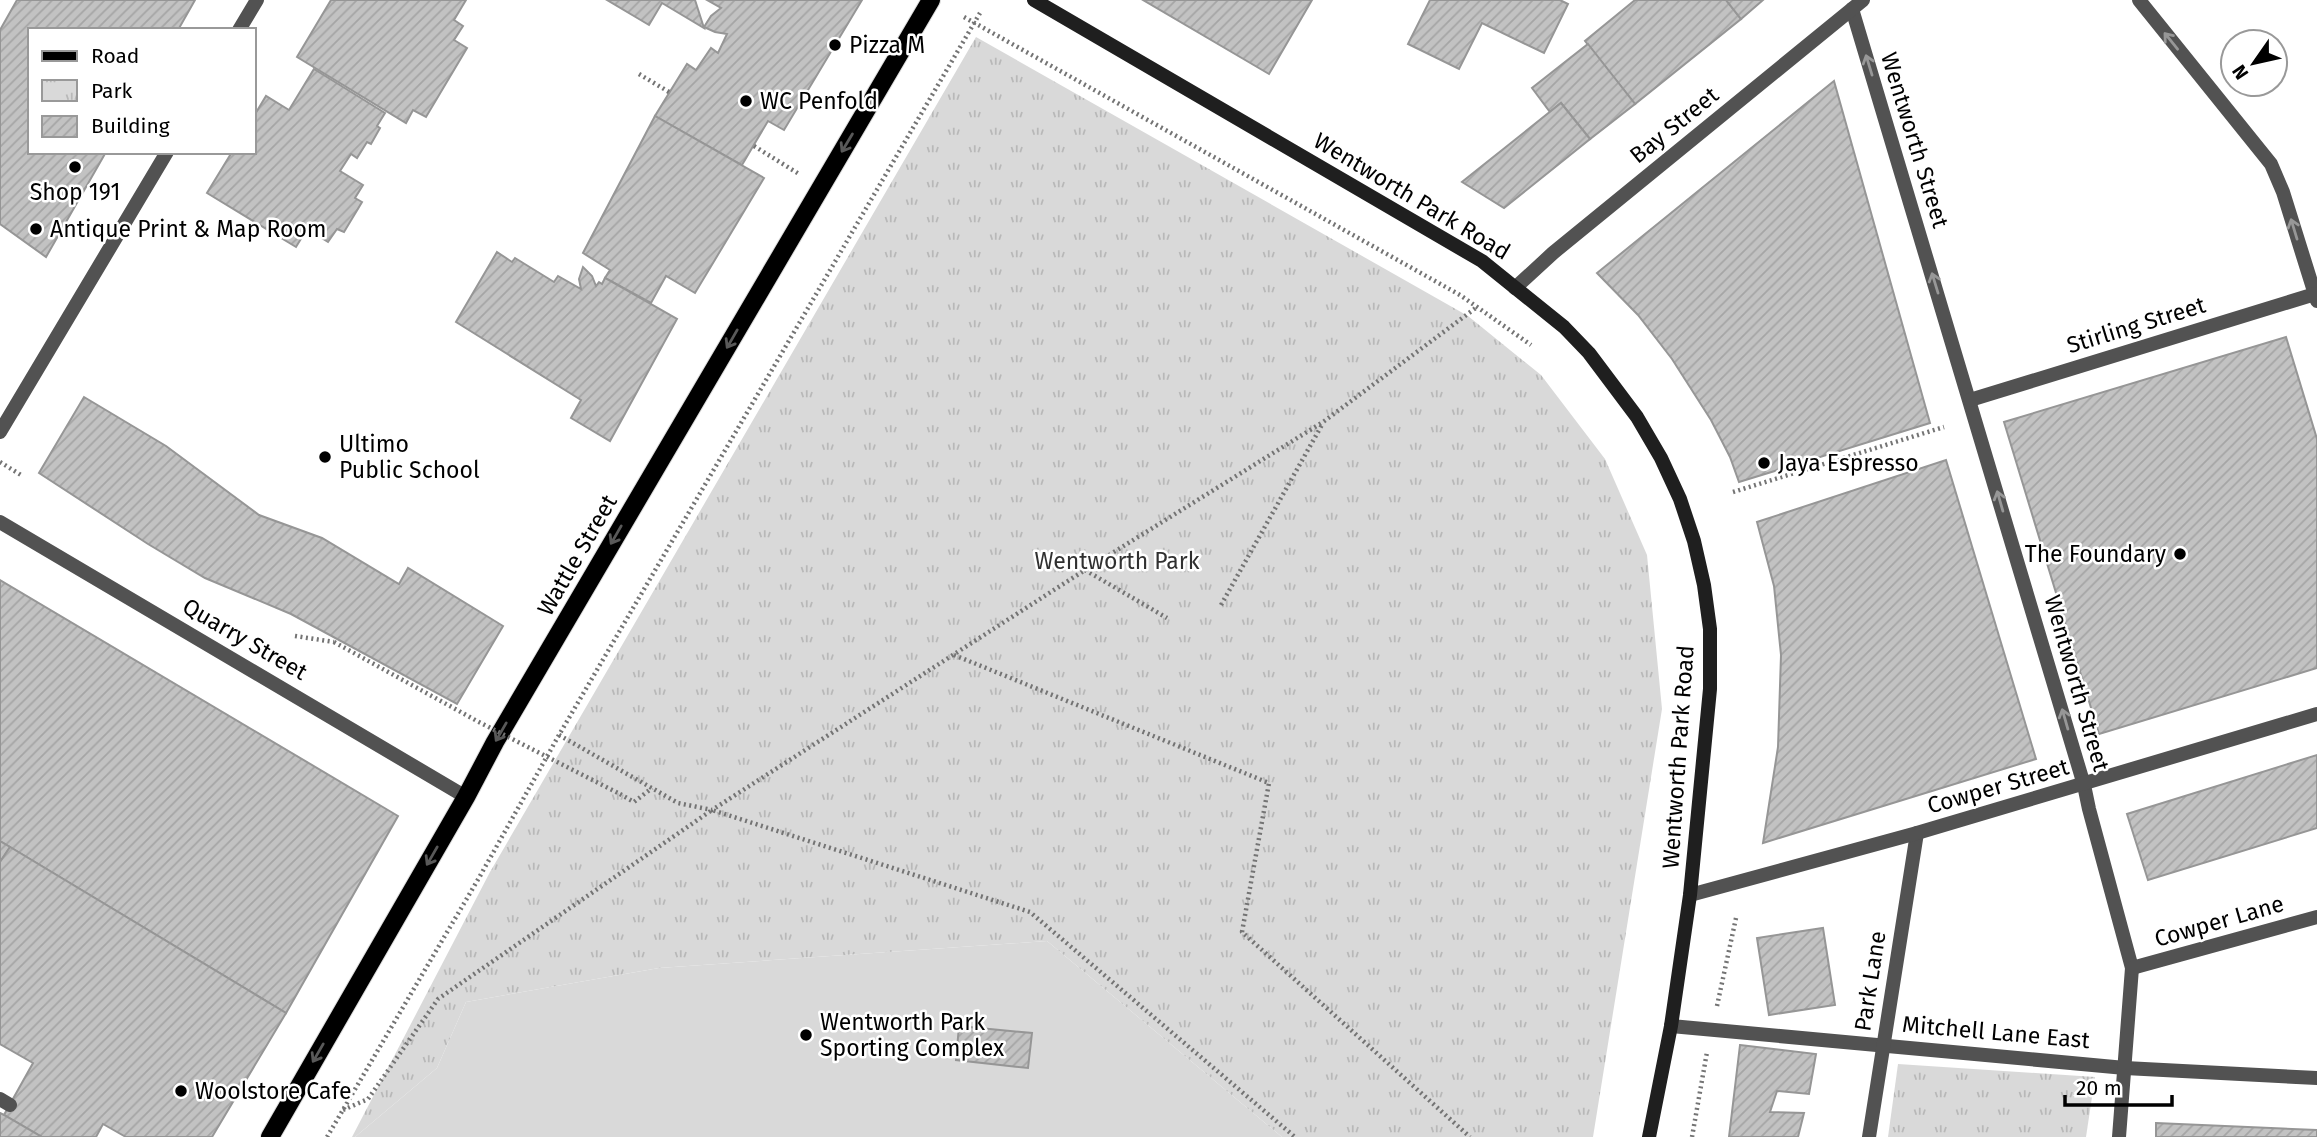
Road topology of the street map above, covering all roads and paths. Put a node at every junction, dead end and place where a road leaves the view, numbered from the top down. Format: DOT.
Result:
graph roads {
  1 [pos="257,0"];
  2 [pos="931,0"];
  3 [pos="1034,0"];
  4 [pos="2139,0"];
  5 [pos="1857,4"];
  6 [pos="981,13"];
  7 [pos="964,17"];
  8 [pos="975,23"];
  9 [pos="240,28"];
  10 [pos="639,74"];
  11 [pos="669,92"];
  12 [pos="754,146"];
  13 [pos="166,154"];
  14 [pos="820,188"];
  15 [pos="1516,288"];
  16 [pos="2316,298"];
  17 [pos="1477,307"];
  18 [pos="1531,345"];
  19 [pos="1970,400"];
  20 [pos="1324,422"];
  21 [pos="1944,427"];
  22 [pos="0,432"];
  23 [pos="0,461"];
  24 [pos="21,475"];
  25 [pos="1733,492"];
  26 [pos="0,522"];
  27 [pos="1085,570"];
  28 [pos="1221,605"];
  29 [pos="1167,618"];
  30 [pos="295,636"];
  31 [pos="953,654"];
  32 [pos="2317,714"];
  33 [pos="559,735"];
  34 [pos="547,757"];
  35 [pos="2084,785"];
  36 [pos="652,788"];
  37 [pos="466,797"];
  38 [pos="712,810"];
  39 [pos="1917,833"];
  40 [pos="1690,895"];
  41 [pos="2317,917"];
  42 [pos="2132,968"];
  43 [pos="1671,1026"];
  44 [pos="1883,1045"];
  45 [pos="2125,1068"];
  46 [pos="2317,1078"];
  47 [pos="342,1111"];
  48 [pos="270,1137"];
  49 [pos="327,1137"];
  50 [pos="1295,1137"];
  51 [pos="1470,1137"];
  52 [pos="1649,1137"];
  53 [pos="1869,1137"];
  54 [pos="2119,1137"];
  1 -- 9 [label="street"];
  2 -- 14 [label="main road, Wattle Street, one-way"];
  3 -- 15 [label="street, Wentworth Park Road"];
  16 -- 4 [label="street, one-way"];
  5 -- 15 [label="street, Bay Street"];
  19 -- 5 [label="street, Wentworth Street, one-way"];
  6 -- 8 [label="path"];
  7 -- 8 [label="path"];
  8 -- 17 [label="path"];
  8 -- 33 [label="path"];
  10 -- 11 [label="path"];
  12 -- 14 [label="path"];
  13 -- 22 [label="street"];
  14 -- 37 [label="main road, Wattle Street, one-way"];
  15 -- 40 [label="street, Wentworth Park Road"];
  16 -- 19 [label="street, Stirling Street"];
  17 -- 18 [label="path"];
  17 -- 20 [label="path"];
  35 -- 19 [label="street, Wentworth Street, one-way"];
  20 -- 27 [label="path"];
  20 -- 28 [label="path"];
  21 -- 25 [label="path"];
  23 -- 24 [label="path"];
  26 -- 37 [label="street, Quarry Street"];
  27 -- 29 [label="path"];
  27 -- 31 [label="path"];
  30 -- 34 [label="path, bridge"];
  31 -- 38 [label="path"];
  31 -- 51 [label="path"];
  32 -- 35 [label="street, Cowper Street"];
  33 -- 34 [label="path"];
  33 -- 36 [label="path"];
  34 -- 36 [label="path, bridge"];
  34 -- 47 [label="path"];
  35 -- 39 [label="street, Cowper Street"];
  35 -- 42 [label="street, Wentworth Street"];
  36 -- 38 [label="path"];
  37 -- 48 [label="main road, Wattle Street, one-way"];
  38 -- 47 [label="path"];
  38 -- 50 [label="path"];
  39 -- 40 [label="street, Cowper Street"];
  39 -- 44 [label="street, Park Lane"];
  40 -- 43 [label="street, Wentworth Park Road"];
  41 -- 42 [label="street, Cowper Lane"];
  42 -- 45 [label="street, Wentworth Street"];
  43 -- 44 [label="street, Mitchell Lane East"];
  43 -- 52 [label="street, Wentworth Park Road"];
  44 -- 45 [label="street, Mitchell Lane East"];
  44 -- 53 [label="street, Park Lane"];
  45 -- 46 [label="street, Mitchell Lane East"];
  45 -- 54 [label="street, Wentworth Street"];
  47 -- 49 [label="path"];
}
